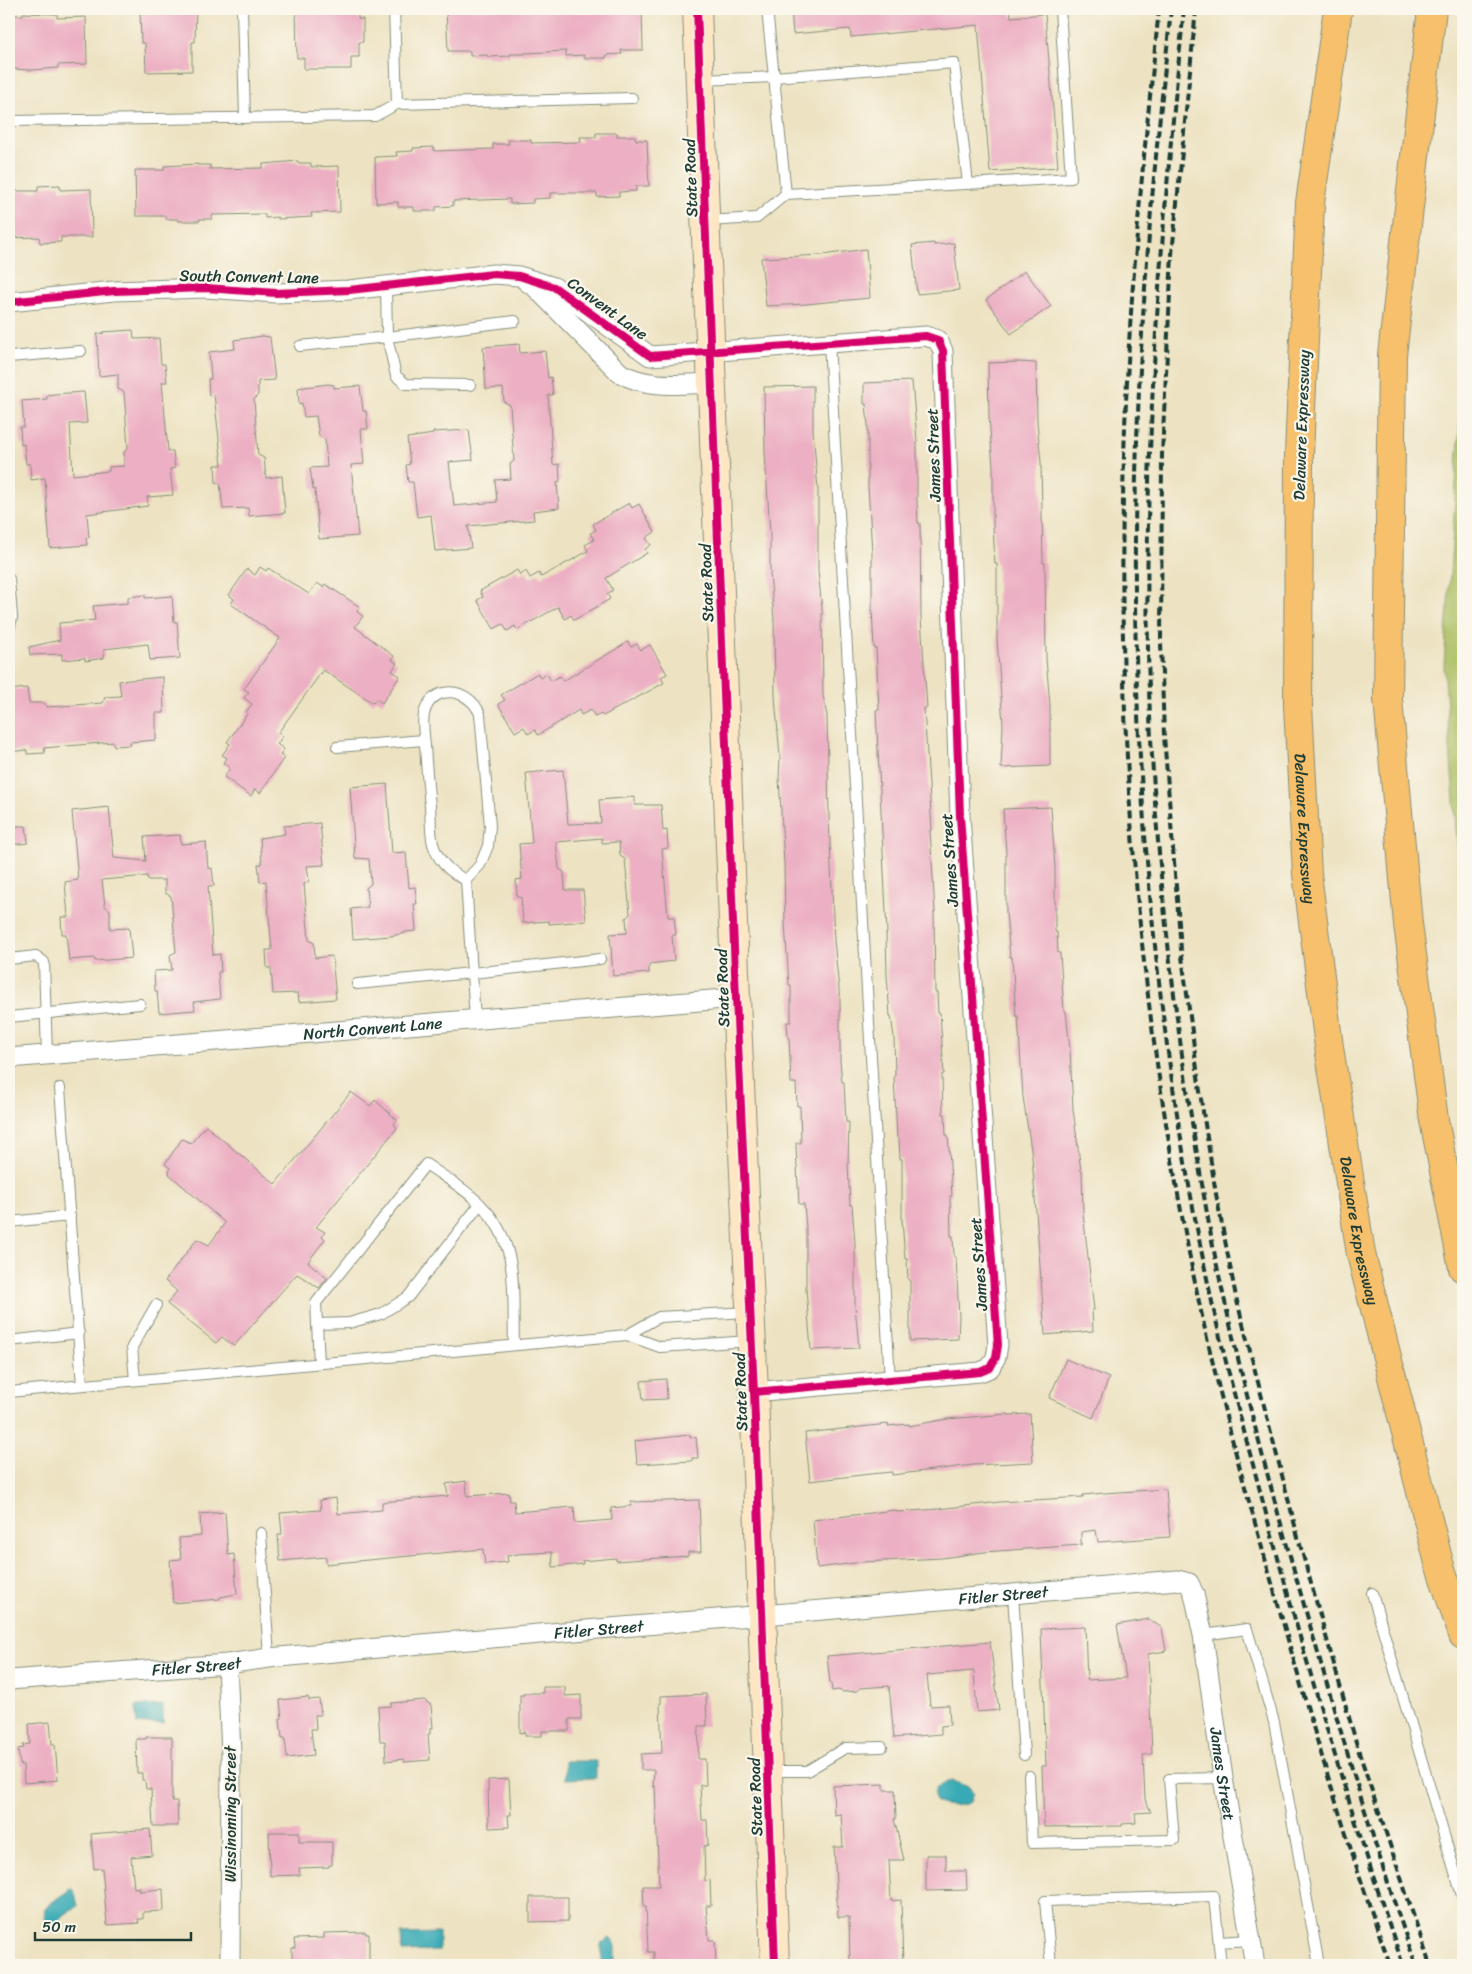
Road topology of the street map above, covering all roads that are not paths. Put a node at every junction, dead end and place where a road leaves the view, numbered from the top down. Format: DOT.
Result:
graph roads {
  1 [pos="242,9"];
  2 [pos="394,9"];
  3 [pos="697,9"];
  4 [pos="768,9"];
  5 [pos="1060,9"];
  6 [pos="1338,9"];
  7 [pos="1432,9"];
  8 [pos="774,77"];
  9 [pos="700,80"];
  10 [pos="632,98"];
  11 [pos="397,104"];
  12 [pos="245,118"];
  13 [pos="9,121"];
  14 [pos="968,184"];
  15 [pos="786,194"];
  16 [pos="706,221"];
  17 [pos="519,276"];
  18 [pos="386,286"];
  19 [pos="9,302"];
  20 [pos="515,321"];
  21 [pos="388,337"];
  22 [pos="829,343"];
  23 [pos="300,346"];
  24 [pos="80,351"];
  25 [pos="711,352"];
  26 [pos="9,357"];
  27 [pos="712,383"];
  28 [pos="470,385"];
  29 [pos="9,579"];
  30 [pos="9,632"];
  31 [pos="424,740"];
  32 [pos="337,747"];
  33 [pos="466,880"];
  34 [pos="9,959"];
  35 [pos="600,959"];
  36 [pos="472,974"];
  37 [pos="357,984"];
  38 [pos="736,998"];
  39 [pos="140,1004"];
  40 [pos="45,1014"];
  41 [pos="9,1017"];
  42 [pos="475,1020"];
  43 [pos="47,1055"];
  44 [pos="9,1058"];
  45 [pos="60,1088"];
  46 [pos="480,1204"];
  47 [pos="70,1216"];
  48 [pos="9,1222"];
  49 [pos="1463,1268"];
  50 [pos="156,1305"];
  51 [pos="750,1311"];
  52 [pos="317,1324"];
  53 [pos="79,1334"];
  54 [pos="627,1335"];
  55 [pos="9,1341"];
  56 [pos="752,1341"];
  57 [pos="514,1346"];
  58 [pos="319,1363"];
  59 [pos="135,1380"];
  60 [pos="890,1380"];
  61 [pos="82,1385"];
  62 [pos="9,1392"];
  63 [pos="754,1392"];
  64 [pos="261,1533"];
  65 [pos="1188,1583"];
  66 [pos="1372,1593"];
  67 [pos="1014,1595"];
  68 [pos="761,1614"];
  69 [pos="1203,1635"];
  70 [pos="1463,1635"];
  71 [pos="269,1658"];
  72 [pos="227,1664"];
  73 [pos="9,1680"];
  74 [pos="882,1747"];
  75 [pos="1024,1755"];
  76 [pos="767,1771"];
  77 [pos="1029,1776"];
  78 [pos="1223,1778"];
  79 [pos="1463,1899"];
  80 [pos="1250,1940"];
  81 [pos="1219,1942"];
  82 [pos="230,1965"];
  83 [pos="775,1965"];
  84 [pos="1051,1965"];
  85 [pos="1221,1965"];
  86 [pos="1255,1965"];
  87 [pos="1319,1965"];
  1 -- 12 [label="lane"];
  2 -- 11 [label="lane"];
  3 -- 9 [label="main road, State Road"];
  4 -- 8 [label="lane"];
  5 -- 14 [label="lane"];
  6 -- 70 [label="highway, Delaware Expressway"];
  7 -- 49 [label="highway"];
  8 -- 9 [label="lane"];
  8 -- 14 [label="lane"];
  8 -- 15 [label="lane"];
  9 -- 16 [label="main road, State Road"];
  10 -- 11 [label="lane"];
  11 -- 12 [label="lane"];
  12 -- 13 [label="lane"];
  14 -- 15 [label="lane"];
  15 -- 16 [label="lane"];
  16 -- 25 [label="main road, State Road"];
  17 -- 18 [label="street, South Convent Lane"];
  17 -- 25 [label="street, Convent Lane"];
  17 -- 27 [label="street, Convent Lane"];
  18 -- 19 [label="street, South Convent Lane"];
  18 -- 21 [label="lane"];
  20 -- 21 [label="lane"];
  21 -- 23 [label="lane"];
  21 -- 28 [label="lane"];
  22 -- 25 [label="street, James Street"];
  22 -- 60 [label="lane"];
  22 -- 60 [label="street, James Street"];
  24 -- 26 [label="lane"];
  25 -- 27 [label="main road, State Road"];
  27 -- 38 [label="main road, State Road"];
  29 -- 30 [label="lane"];
  31 -- 32 [label="lane"];
  31 -- 33 [label="lane"];
  31 -- 33 [label="lane"];
  33 -- 36 [label="lane"];
  34 -- 40 [label="lane"];
  35 -- 36 [label="lane"];
  36 -- 37 [label="lane"];
  36 -- 42 [label="lane"];
  38 -- 42 [label="street, North Convent Lane"];
  38 -- 51 [label="main road, State Road"];
  39 -- 40 [label="lane"];
  40 -- 41 [label="lane"];
  40 -- 43 [label="lane"];
  42 -- 43 [label="street, North Convent Lane"];
  43 -- 44 [label="street, North Convent Lane"];
  45 -- 47 [label="lane"];
  46 -- 52 [label="lane"];
  46 -- 52 [label="lane"];
  46 -- 57 [label="lane"];
  47 -- 48 [label="lane"];
  47 -- 53 [label="lane"];
  50 -- 59 [label="lane"];
  51 -- 54 [label="lane"];
  51 -- 56 [label="main road, State Road"];
  52 -- 58 [label="lane"];
  53 -- 55 [label="lane"];
  53 -- 61 [label="lane"];
  54 -- 56 [label="lane"];
  54 -- 57 [label="lane"];
  56 -- 63 [label="main road, State Road"];
  57 -- 58 [label="lane"];
  58 -- 59 [label="lane"];
  59 -- 61 [label="lane"];
  60 -- 63 [label="street, James Street"];
  61 -- 62 [label="lane"];
  63 -- 68 [label="main road, State Road"];
  64 -- 71 [label="lane"];
  65 -- 67 [label="street, Fitler Street"];
  65 -- 69 [label="street, James Street"];
  66 -- 79 [label="lane"];
  67 -- 68 [label="street, Fitler Street"];
  67 -- 75 [label="lane"];
  68 -- 71 [label="street, Fitler Street"];
  68 -- 76 [label="main road, State Road"];
  69 -- 78 [label="street, James Street"];
  69 -- 87 [label="lane"];
  71 -- 72 [label="street, Fitler Street"];
  72 -- 73 [label="street, Fitler Street"];
  72 -- 82 [label="street, Wissinoming Street"];
  74 -- 76 [label="lane"];
  76 -- 83 [label="main road, State Road"];
  77 -- 78 [label="lane"];
  78 -- 80 [label="street, James Street"];
  80 -- 81 [label="lane"];
  80 -- 86 [label="street, James Street"];
  81 -- 84 [label="lane"];
  81 -- 85 [label="lane"];
}
